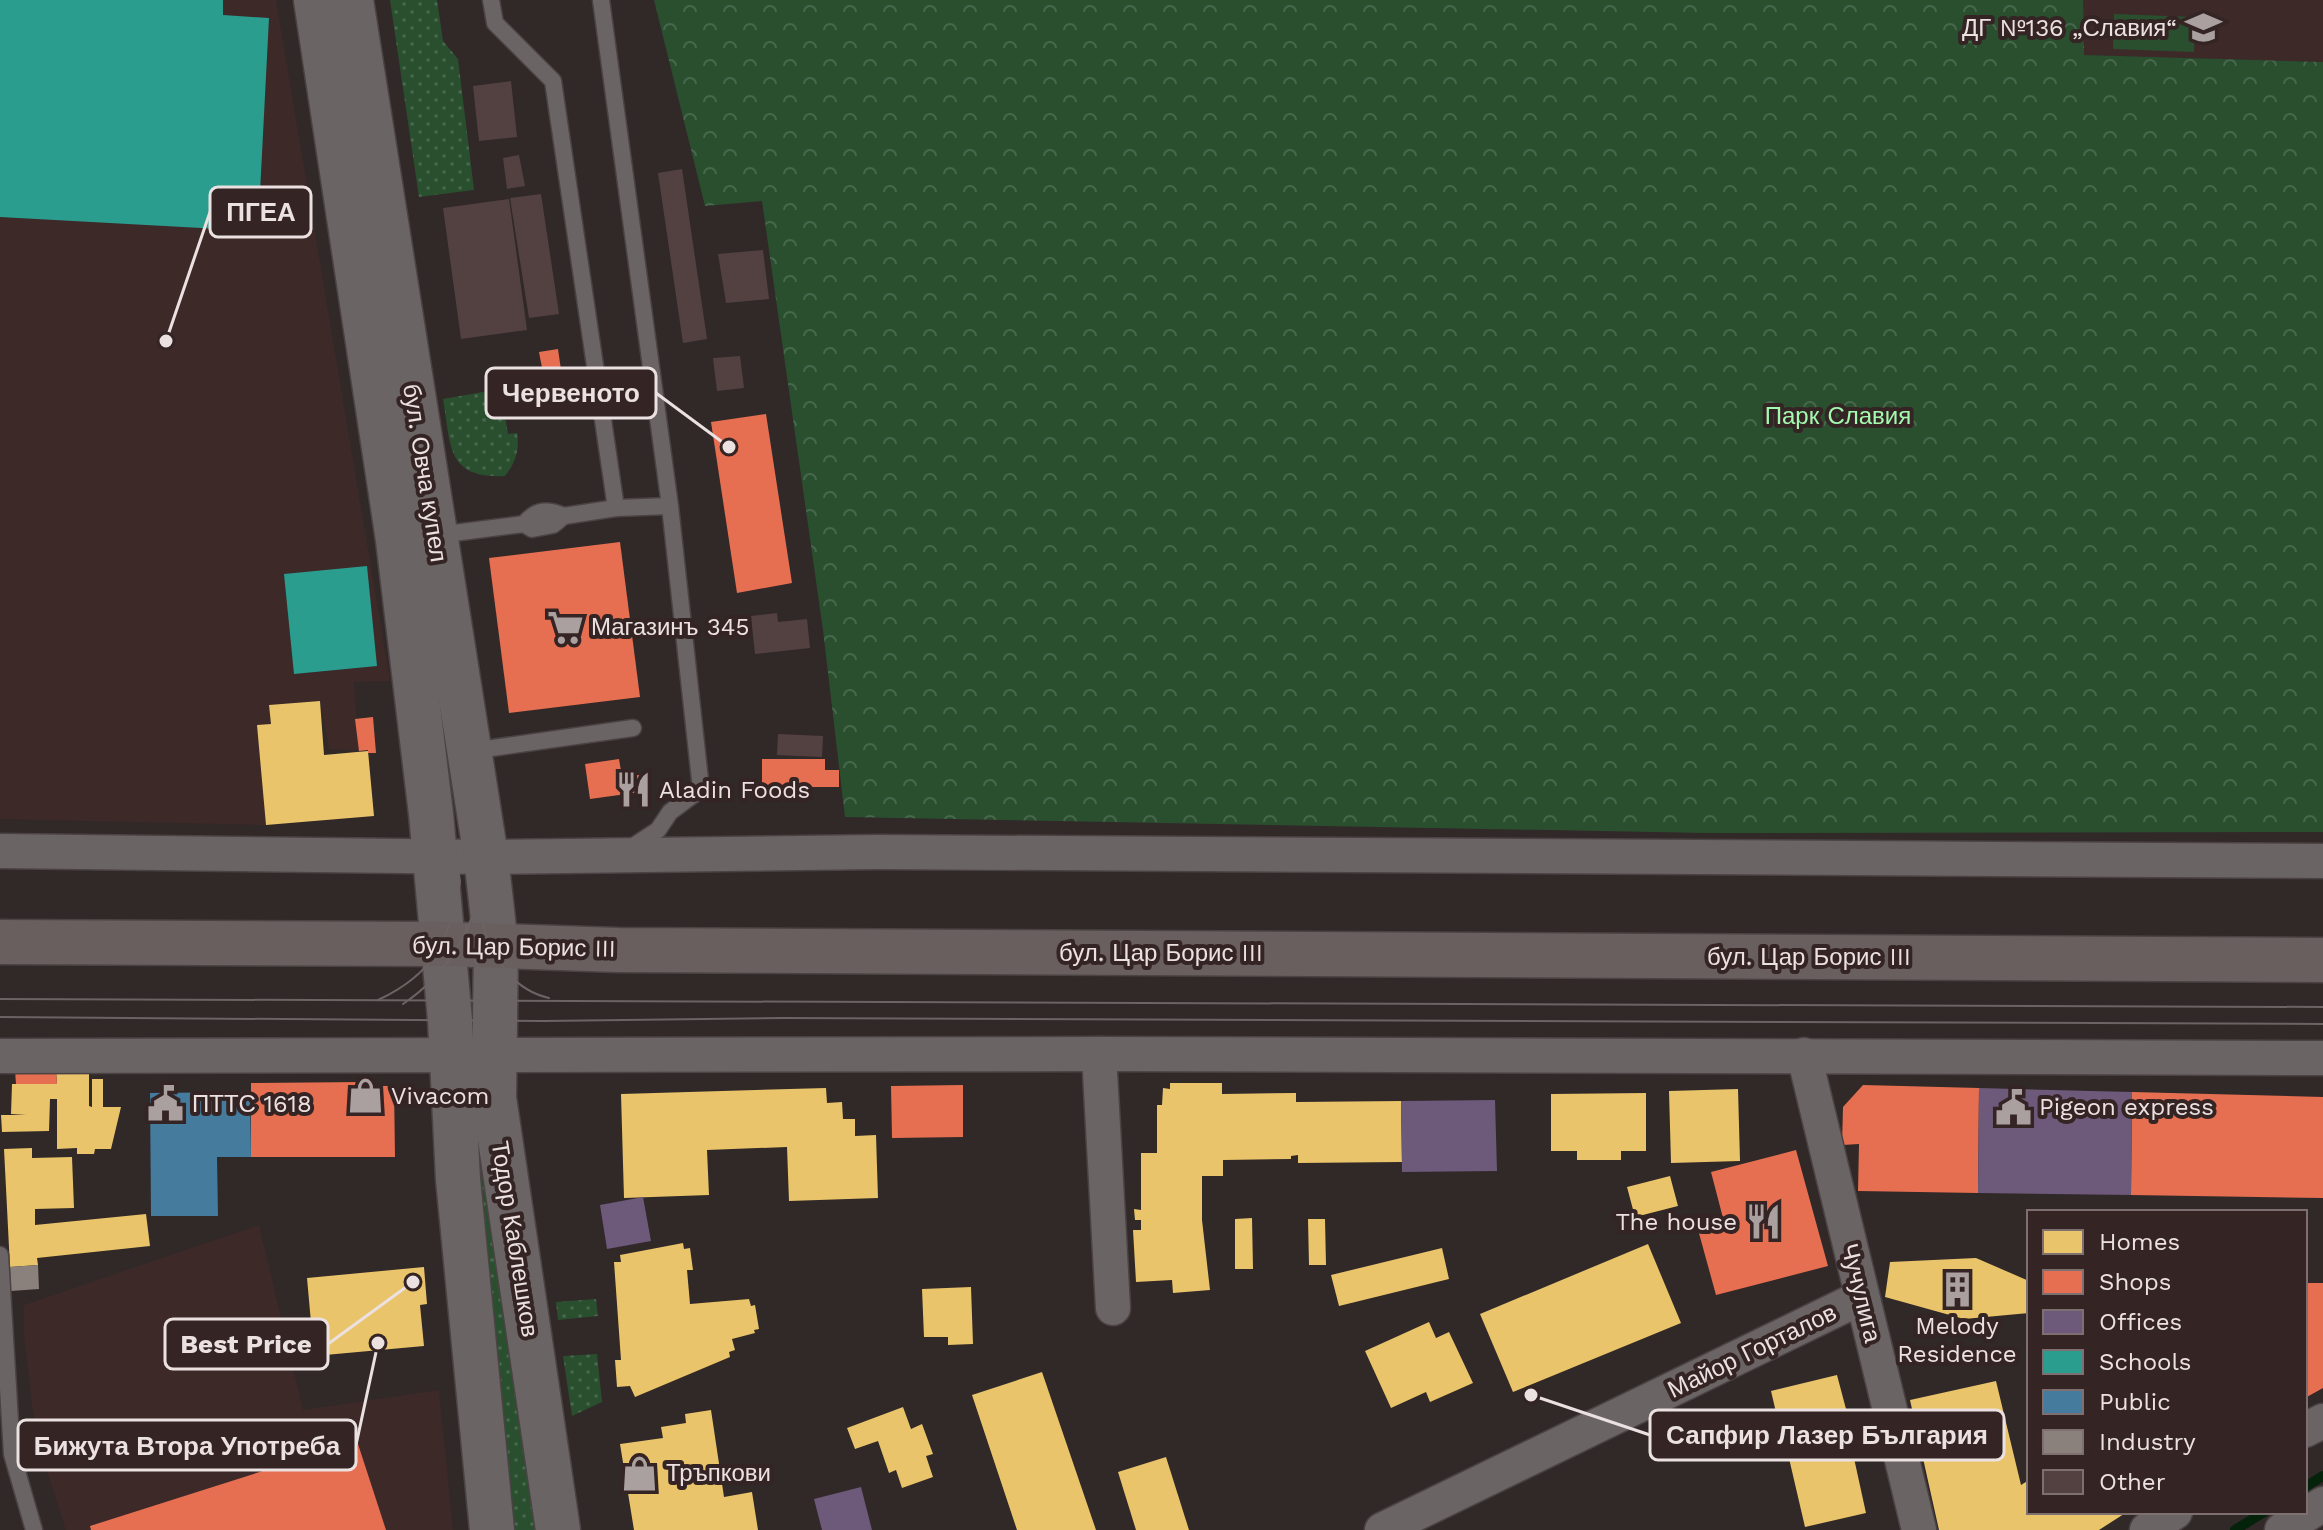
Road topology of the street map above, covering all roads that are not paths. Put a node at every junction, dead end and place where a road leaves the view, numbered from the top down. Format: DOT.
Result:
graph roads {
  1 [pos="316,0"];
  2 [pos="351,0"];
  3 [pos="491,0"];
  4 [pos="601,0"];
  5 [pos="670,506"];
  6 [pos="616,508"];
  7 [pos="416,538"];
  8 [pos="633,728"];
  9 [pos="470,751"];
  10 [pos="0,851"];
  11 [pos="622,855"];
  12 [pos="435,856"];
  13 [pos="486,857"];
  14 [pos="2323,861"];
  15 [pos="0,942"];
  16 [pos="443,944"];
  17 [pos="496,946"];
  18 [pos="2323,960"];
  19 [pos="1099,1054"];
  20 [pos="473,1055"];
  21 [pos="1804,1055"];
  22 [pos="0,1056"];
  23 [pos="2323,1058"];
  24 [pos="0,1255"];
  25 [pos="1862,1297"];
  26 [pos="1113,1308"];
  27 [pos="2323,1504"];
  28 [pos="2172,1514"];
  29 [pos="34,1530"];
  30 [pos="492,1530"];
  31 [pos="558,1530"];
  32 [pos="1382,1530"];
  33 [pos="1919,1530"];
  34 [pos="2147,1530"];
  35 [pos="2282,1530"];
  1 -- 7 [label="main road, бул. Овча купел"];
  2 -- 7 [label="main road, бул. Овча купел"];
  3 -- 6 [label="lane"];
  4 -- 5 [label="lane"];
  5 -- 6 [label="lane"];
  5 -- 11 [label="lane"];
  6 -- 7 [label="lane"];
  7 -- 9 [label="main road, бул. Овча купел"];
  7 -- 12 [label="main road, бул. Овча купел"];
  8 -- 9 [label="lane"];
  9 -- 13 [label="main road, бул. Овча купел"];
  10 -- 12 [label="street"];
  11 -- 13 [label="street"];
  11 -- 14 [label="street"];
  12 -- 13 [label="street"];
  12 -- 16 [label="main road, бул. Овча купел"];
  13 -- 17 [label="main road, бул. Овча купел"];
  15 -- 16 [label="main road, бул. Цар Борис III"];
  16 -- 17 [label="main road, бул. Цар Борис III"];
  16 -- 20 [label="main road, Тодор Каблешков"];
  17 -- 18 [label="main road, бул. Цар Борис III"];
  17 -- 20 [label="main road, Тодор Каблешков"];
  19 -- 20 [label="street"];
  19 -- 21 [label="street"];
  19 -- 26 [label="street"];
  20 -- 22 [label="street"];
  20 -- 30 [label="main road, Тодор Каблешков"];
  20 -- 31 [label="main road, Тодор Каблешков"];
  21 -- 23 [label="street"];
  21 -- 25 [label="street, Чучулига"];
  24 -- 29 [label="lane"];
  25 -- 32 [label="street, Майор Горталов"];
  25 -- 33 [label="street, Чучулига"];
  27 -- 35 [label="street"];
  28 -- 34 [label="street"];
}
